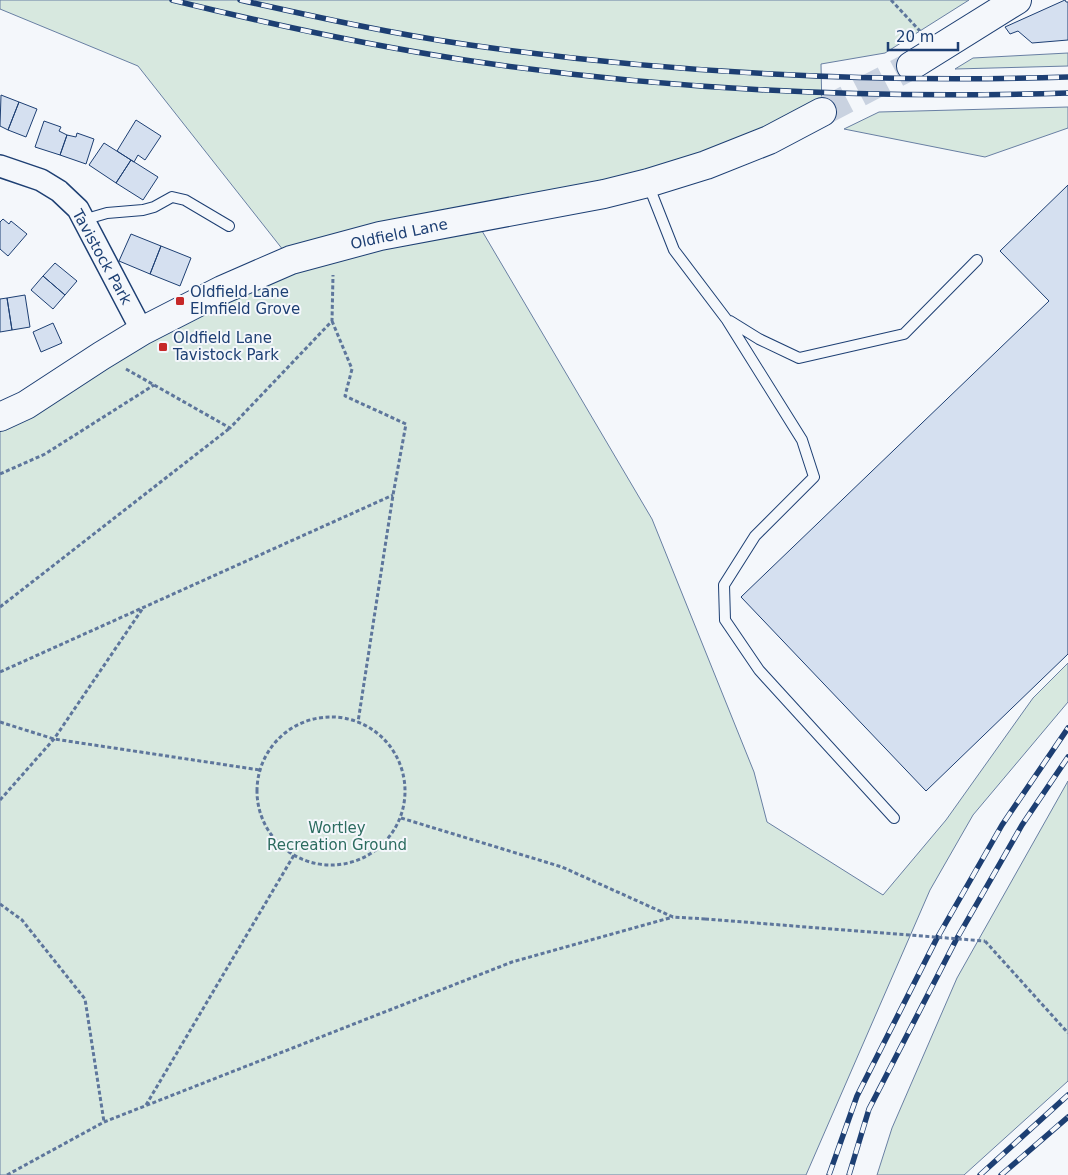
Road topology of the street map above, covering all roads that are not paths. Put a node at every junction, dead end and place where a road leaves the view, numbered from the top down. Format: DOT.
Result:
graph roads {
  1 [pos="1017,0"];
  2 [pos="911,66"];
  3 [pos="822,112"];
  4 [pos="0,166"];
  5 [pos="648,183"];
  6 [pos="84,220"];
  7 [pos="229,226"];
  8 [pos="977,260"];
  9 [pos="726,320"];
  10 [pos="142,331"];
  11 [pos="0,417"];
  12 [pos="894,818"];
  1 -- 2 [label="street"];
  3 -- 5 [label="street, Oldfield Lane"];
  4 -- 6 [label="street, Tavistock Park"];
  5 -- 9 [label="lane"];
  5 -- 10 [label="street, Oldfield Lane"];
  6 -- 7 [label="lane"];
  6 -- 10 [label="street, Tavistock Park"];
  8 -- 9 [label="lane"];
  9 -- 12 [label="lane"];
  10 -- 11 [label="street, Oldfield Lane"];
}
